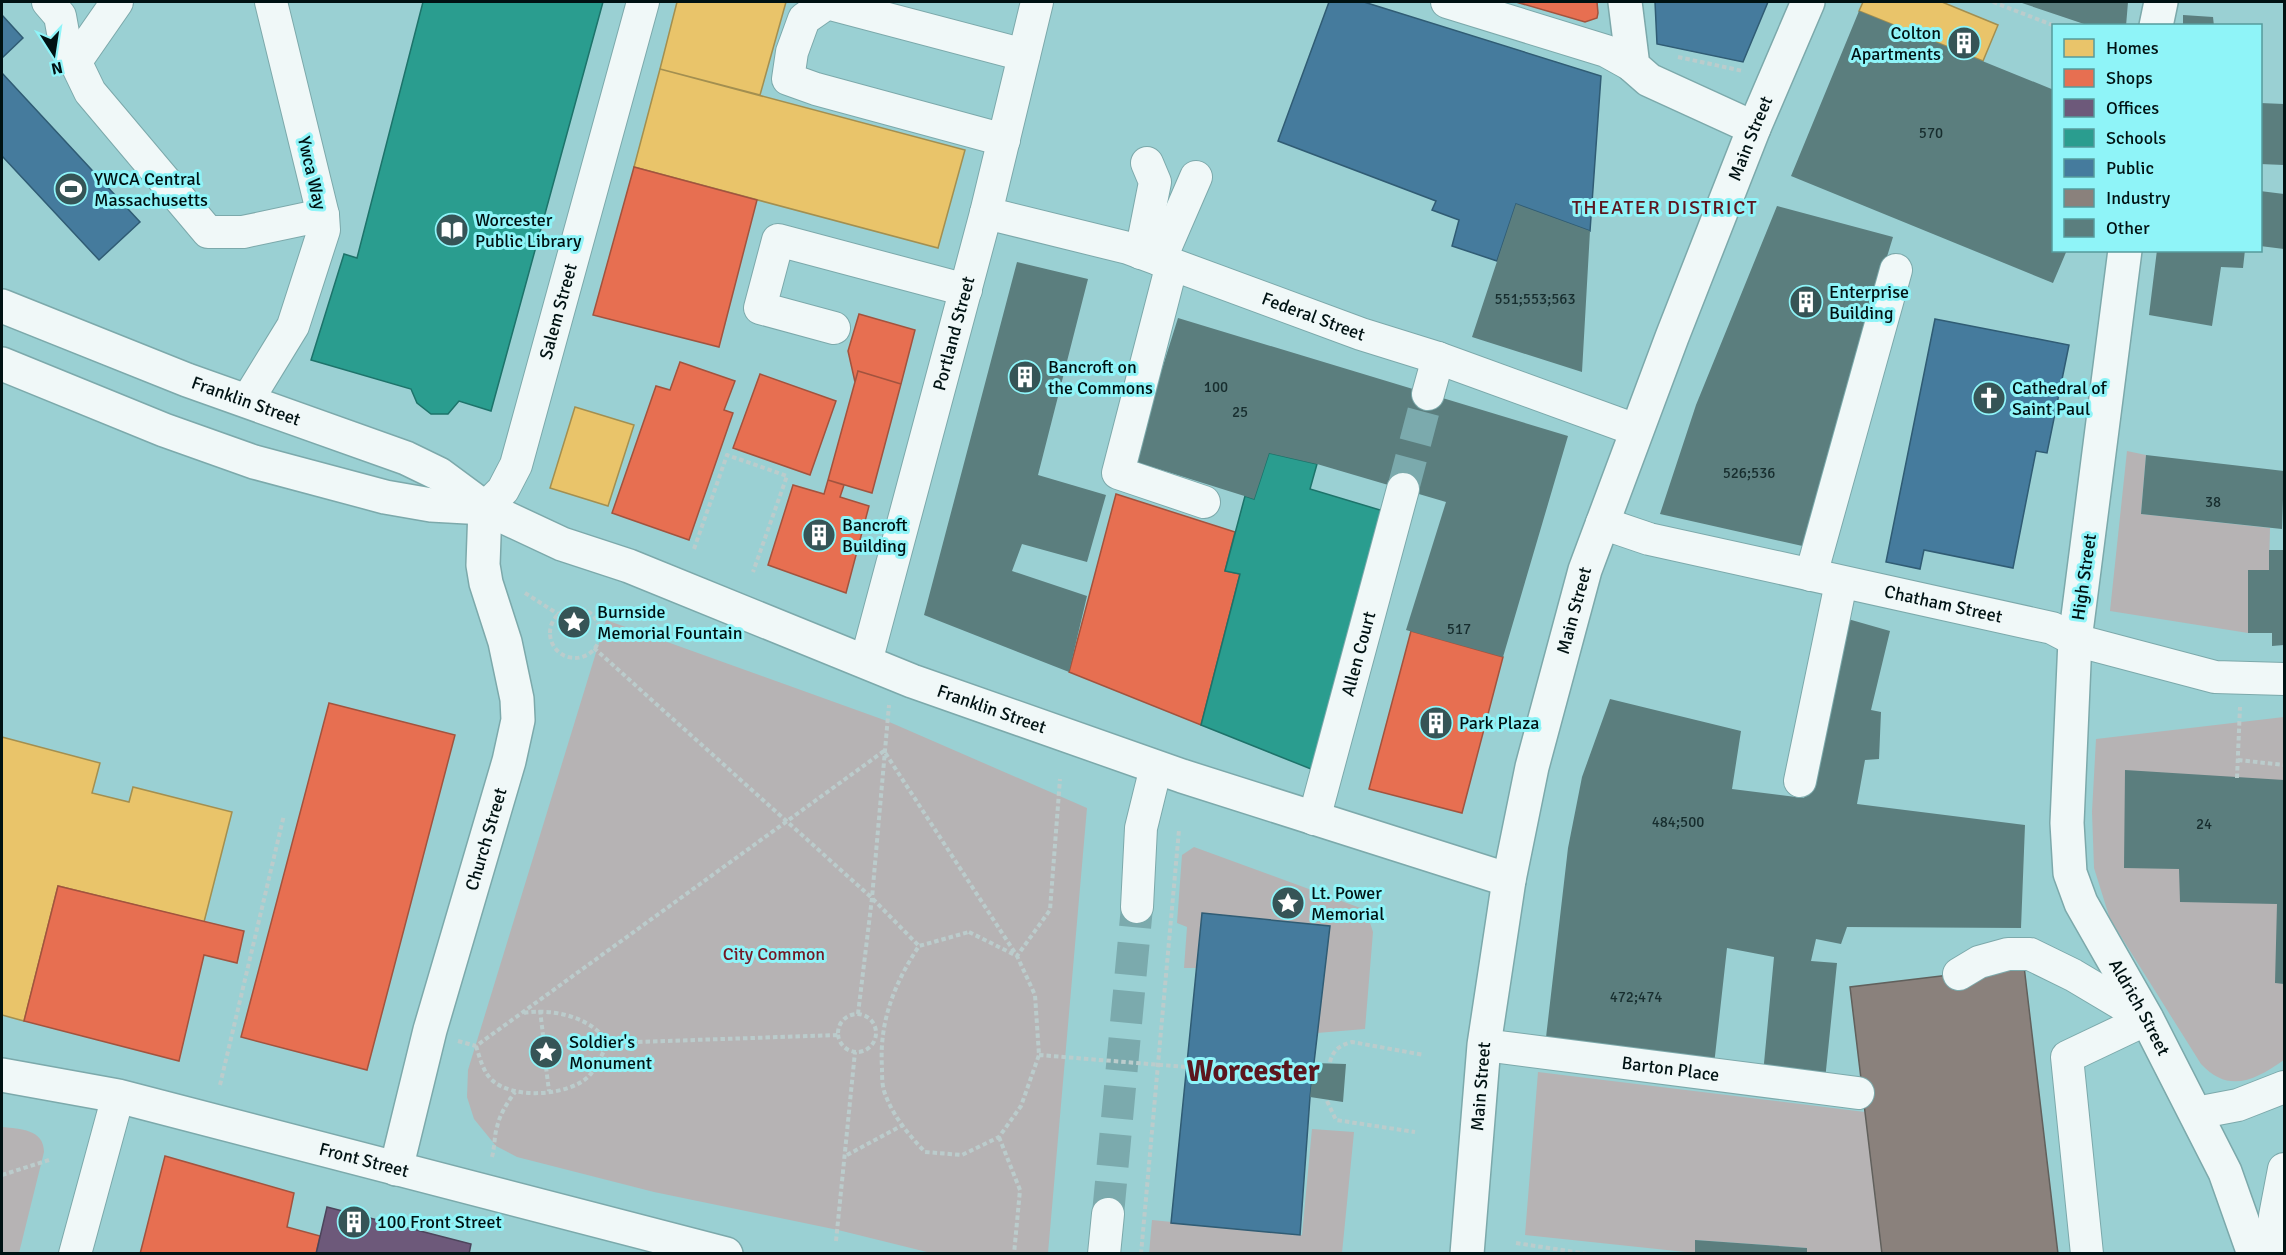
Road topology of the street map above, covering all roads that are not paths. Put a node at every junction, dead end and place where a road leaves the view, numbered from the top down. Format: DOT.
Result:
graph roads {
  1 [pos="48,2"];
  2 [pos="117,2"];
  3 [pos="271,2"];
  4 [pos="643,2"];
  5 [pos="1037,2"];
  6 [pos="1447,2"];
  7 [pos="1625,2"];
  8 [pos="1808,2"];
  9 [pos="2161,2"];
  10 [pos="2156,24"];
  11 [pos="1024,55"];
  12 [pos="76,61"];
  13 [pos="1633,66"];
  14 [pos="1754,128"];
  15 [pos="1004,140"];
  16 [pos="1147,162"];
  17 [pos="1196,177"];
  18 [pos="986,213"];
  19 [pos="323,215"];
  20 [pos="2125,252"];
  21 [pos="1158,259"];
  22 [pos="1896,270"];
  23 [pos="966,290"];
  24 [pos="2,306"];
  25 [pos="834,328"];
  26 [pos="1438,358"];
  27 [pos="3,370"];
  28 [pos="1428,394"];
  29 [pos="247,401"];
  30 [pos="1636,430"];
  31 [pos="1403,489"];
  32 [pos="1204,502"];
  33 [pos="485,508"];
  34 [pos="1602,523"];
  35 [pos="1811,576"];
  36 [pos="1841,583"];
  37 [pos="2075,640"];
  38 [pos="866,662"];
  39 [pos="2284,679"];
  40 [pos="1156,767"];
  41 [pos="1800,781"];
  42 [pos="1314,819"];
  43 [pos="1509,880"];
  44 [pos="2081,903"];
  45 [pos="1137,907"];
  46 [pos="1959,974"];
  47 [pos="2147,1019"];
  48 [pos="1484,1045"];
  49 [pos="2,1075"];
  50 [pos="2284,1087"];
  51 [pos="1858,1093"];
  52 [pos="118,1095"];
  53 [pos="2196,1113"];
  54 [pos="396,1169"];
  55 [pos="2284,1169"];
  56 [pos="1108,1214"];
  57 [pos="75,1254"];
  58 [pos="726,1254"];
  59 [pos="1104,1254"];
  60 [pos="1467,1254"];
  61 [pos="2087,1254"];
  62 [pos="2254,1254"];
  63 [pos="2274,1254"];
  1 -- 12 [label="street"];
  2 -- 12 [label="street"];
  3 -- 19 [label="street, Ywca Way"];
  4 -- 33 [label="street, Salem Street"];
  5 -- 11 [label="street, Portland Street"];
  6 -- 13 [label="street"];
  7 -- 13 [label="main road"];
  8 -- 14 [label="main road, Main Street"];
  9 -- 10 [label="main road"];
  11 -- 15 [label="street, Portland Street"];
  11 -- 15 [label="street"];
  12 -- 19 [label="street"];
  13 -- 14 [label="main road"];
  14 -- 30 [label="main road, Main Street"];
  15 -- 18 [label="street, Portland Street"];
  16 -- 21 [label="street"];
  17 -- 21 [label="street"];
  18 -- 21 [label="street, Federal Street"];
  18 -- 23 [label="street, Portland Street"];
  19 -- 29 [label="street, Ywca Way"];
  20 -- 37 [label="main road, High Street"];
  21 -- 26 [label="street, Federal Street"];
  21 -- 32 [label="street"];
  22 -- 35 [label="street"];
  23 -- 25 [label="street"];
  23 -- 38 [label="street, Portland Street"];
  24 -- 29 [label="main road, Franklin Street"];
  26 -- 28 [label="street"];
  26 -- 30 [label="street, Federal Street"];
  27 -- 33 [label="main road, Franklin Street"];
  29 -- 33 [label="main road, Franklin Street"];
  30 -- 34 [label="main road, Main Street"];
  31 -- 42 [label="street, Allen Court"];
  33 -- 38 [label="main road, Franklin Street"];
  33 -- 54 [label="main road, Church Street"];
  34 -- 35 [label="street, Chatham Street"];
  34 -- 43 [label="main road, Main Street"];
  35 -- 36 [label="street, Chatham Street"];
  36 -- 37 [label="street, Chatham Street"];
  36 -- 41 [label="street"];
  37 -- 39 [label="street, Chatham Street"];
  37 -- 44 [label="main road, High Street"];
  38 -- 40 [label="main road, Franklin Street"];
  40 -- 42 [label="main road, Franklin Street"];
  40 -- 45 [label="street"];
  42 -- 43 [label="main road, Franklin Street"];
  43 -- 48 [label="main road, Main Street"];
  44 -- 47 [label="main road, Aldrich Street"];
  46 -- 47 [label="street"];
  47 -- 53 [label="main road, Aldrich Street"];
  47 -- 61 [label="street"];
  48 -- 51 [label="street, Barton Place"];
  48 -- 60 [label="main road, Main Street"];
  49 -- 52 [label="main road, Front Street"];
  50 -- 53 [label="street"];
  52 -- 54 [label="main road, Front Street"];
  52 -- 57 [label="street"];
  53 -- 62 [label="main road, Aldrich Street"];
  54 -- 58 [label="main road, Front Street"];
  55 -- 63 [label="street"];
  56 -- 59 [label="street"];
}
